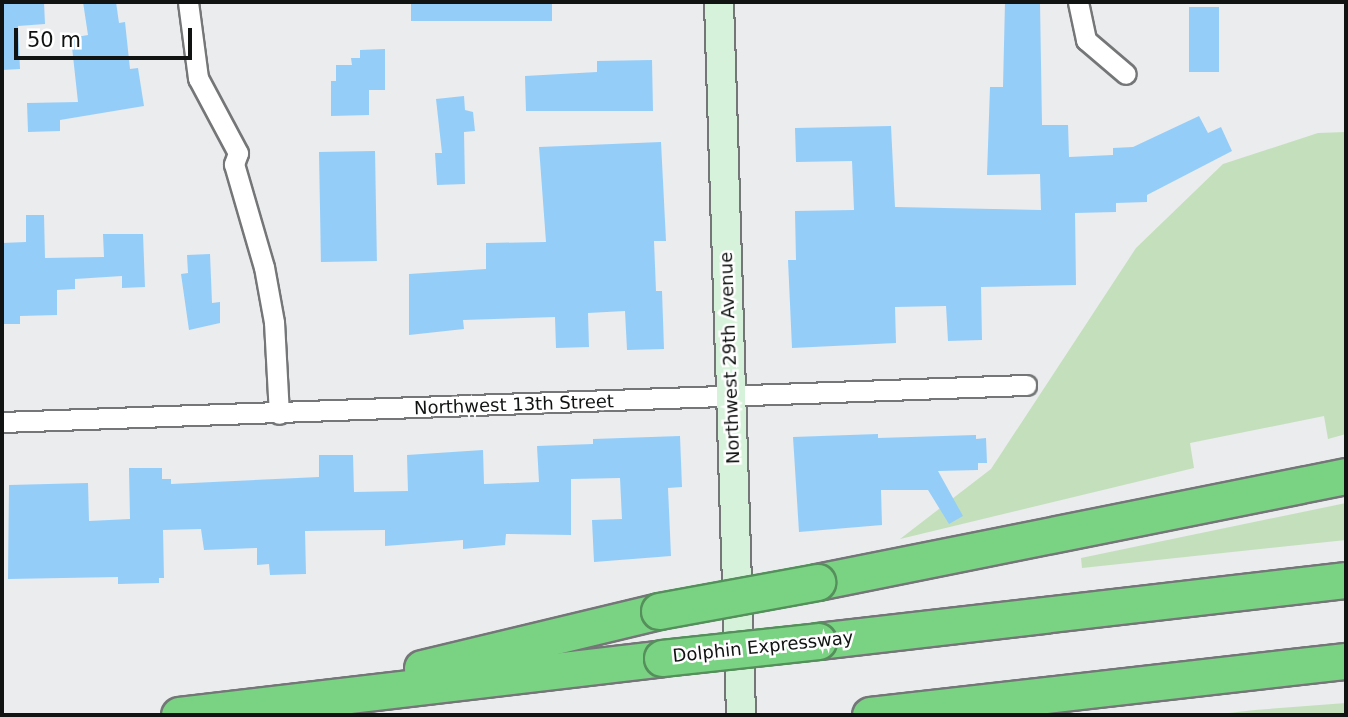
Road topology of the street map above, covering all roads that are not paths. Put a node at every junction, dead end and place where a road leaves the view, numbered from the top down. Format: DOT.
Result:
graph roads {
  1 [pos="188,2"];
  2 [pos="719,2"];
  3 [pos="1078,2"];
  4 [pos="1126,74"];
  5 [pos="1026,385"];
  6 [pos="732,397"];
  7 [pos="279,414"];
  8 [pos="2,422"];
  9 [pos="1346,476"];
  10 [pos="1346,580"];
  11 [pos="1346,662"];
  12 [pos="266,705"];
  13 [pos="180,715"];
  14 [pos="741,715"];
  15 [pos="870,715"];
  1 -- 7 [label="street"];
  2 -- 6 [label="street, Northwest 29th Avenue"];
  3 -- 4 [label="street"];
  5 -- 6 [label="street, Northwest 13th Street"];
  6 -- 7 [label="street, Northwest 13th Street"];
  6 -- 14 [label="street, Northwest 29th Avenue"];
  7 -- 8 [label="street, Northwest 13th Street"];
  9 -- 12 [label="highway, bridge"];
  10 -- 12 [label="highway, Dolphin Expressway, bridge"];
  11 -- 15 [label="highway"];
  12 -- 13 [label="highway, Dolphin Expressway"];
}
